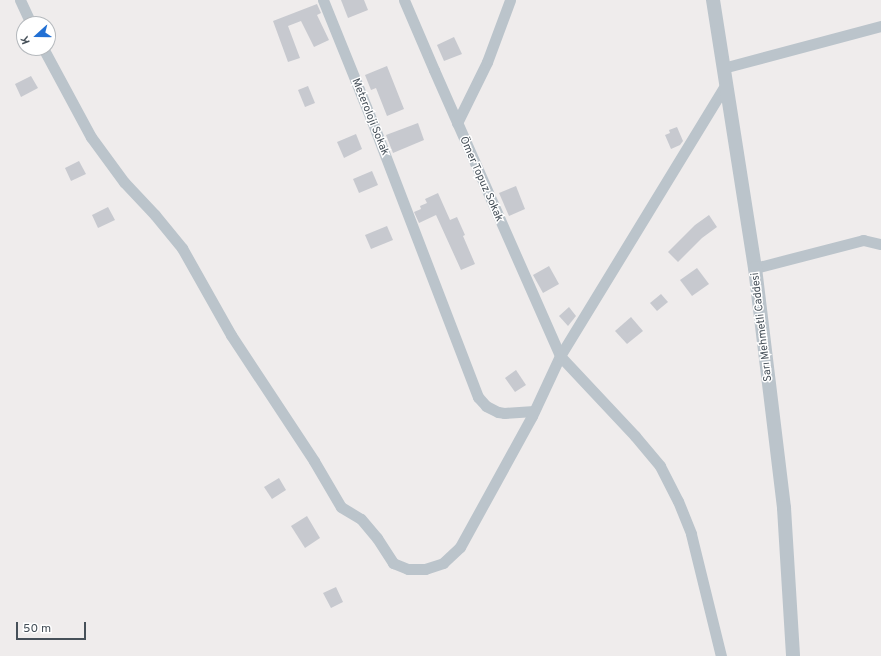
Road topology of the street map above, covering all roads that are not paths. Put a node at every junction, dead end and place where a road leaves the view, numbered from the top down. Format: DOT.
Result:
graph roads {
  1 [pos="20,0"];
  2 [pos="322,0"];
  3 [pos="404,0"];
  4 [pos="510,0"];
  5 [pos="713,0"];
  6 [pos="27,16"];
  7 [pos="881,26"];
  8 [pos="47,56"];
  9 [pos="724,68"];
  10 [pos="726,84"];
  11 [pos="457,124"];
  12 [pos="881,244"];
  13 [pos="755,268"];
  14 [pos="560,356"];
  15 [pos="534,411"];
  16 [pos="721,656"];
  17 [pos="793,656"];
  1 -- 6 [label="street"];
  2 -- 15 [label="street, Meteroloji Sokak"];
  3 -- 11 [label="street, Ömer Topuz Sokak"];
  4 -- 11 [label="street"];
  5 -- 9 [label="street, Sarı Mehmetli Caddesi"];
  7 -- 9 [label="street"];
  8 -- 15 [label="street"];
  9 -- 10 [label="street, Sarı Mehmetli Caddesi"];
  10 -- 13 [label="street, Sarı Mehmetli Caddesi"];
  10 -- 14 [label="street"];
  11 -- 14 [label="street, Ömer Topuz Sokak"];
  12 -- 13 [label="street"];
  13 -- 17 [label="street, Sarı Mehmetli Caddesi"];
  14 -- 15 [label="street"];
  14 -- 16 [label="street, Ömer Topuz Sokak"];
}
